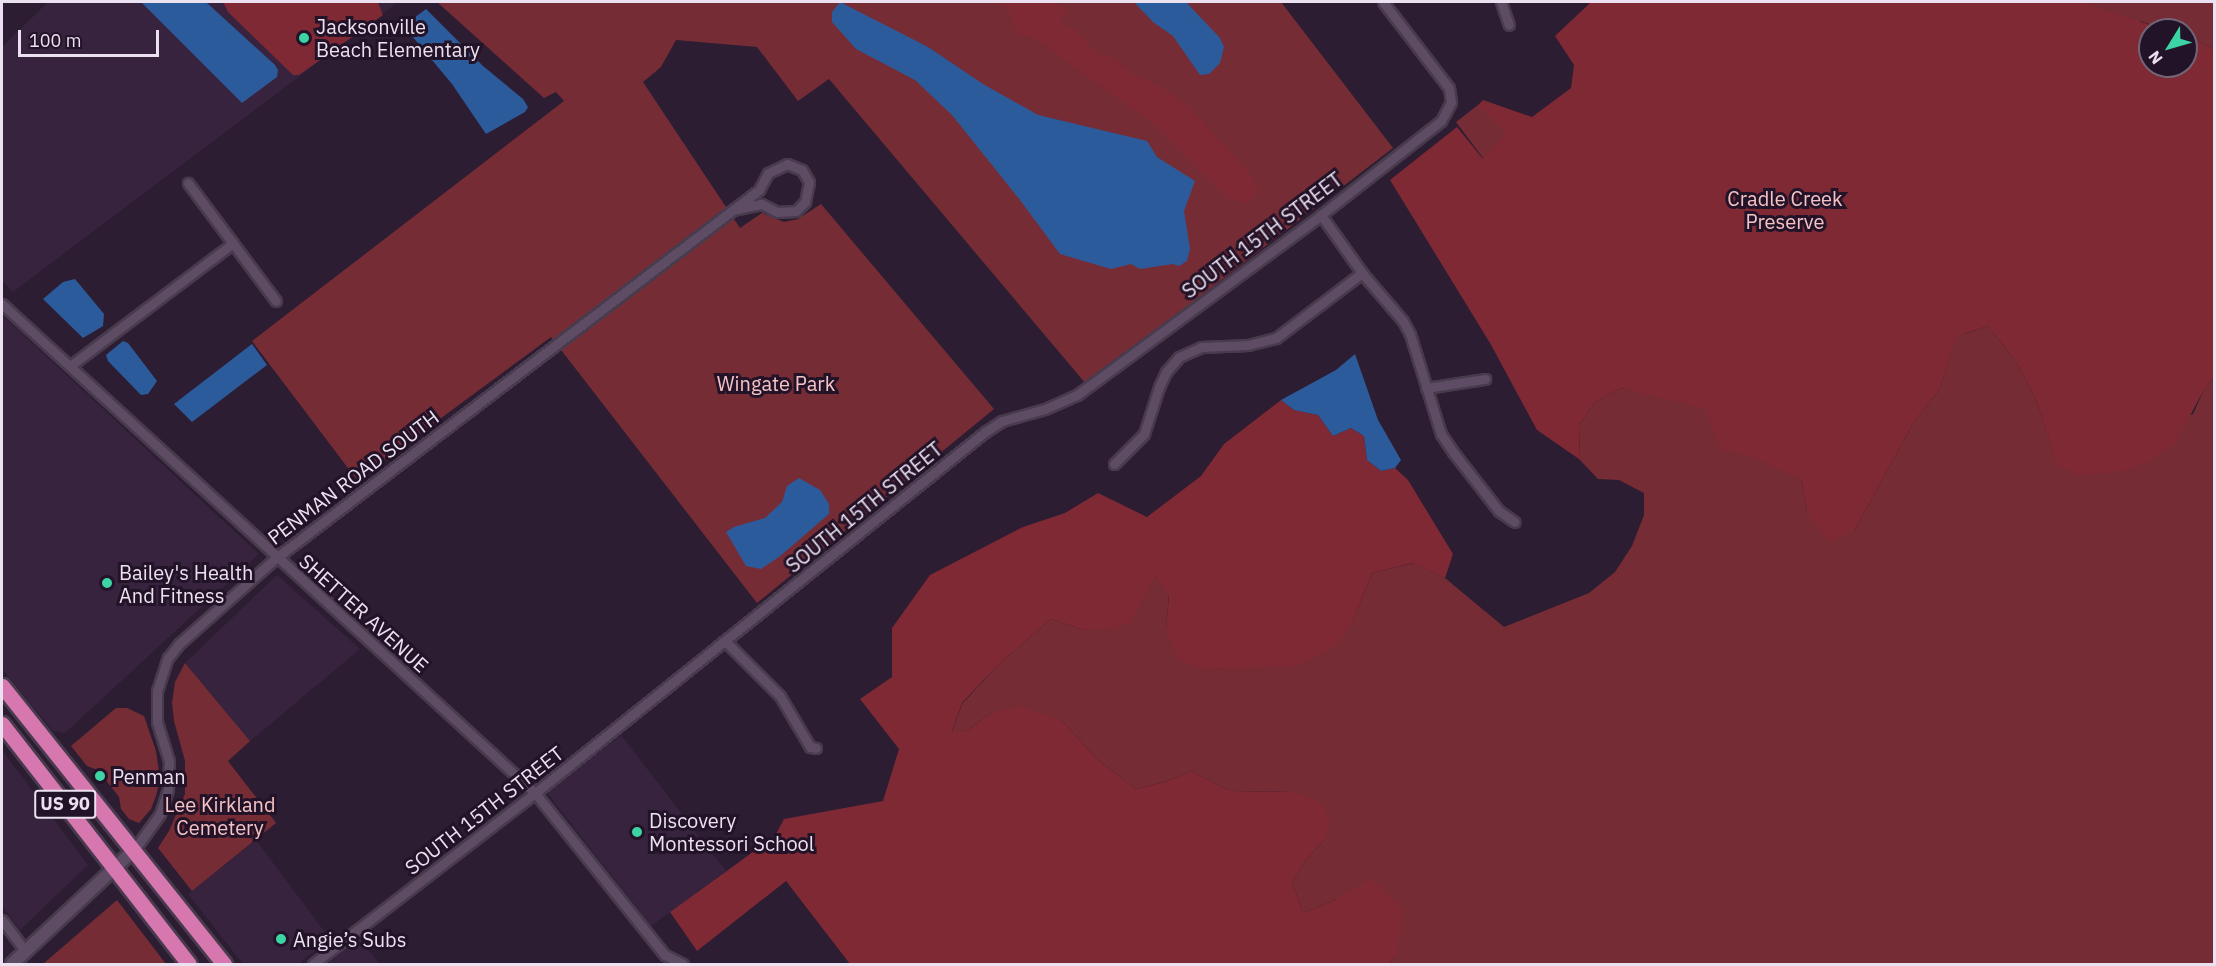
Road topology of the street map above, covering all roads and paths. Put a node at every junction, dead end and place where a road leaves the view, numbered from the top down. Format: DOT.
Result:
graph roads {
  1 [pos="1383,2"];
  2 [pos="1501,2"];
  3 [pos="1509,26"];
  4 [pos="763,181"];
  5 [pos="188,183"];
  6 [pos="769,206"];
  7 [pos="732,210"];
  8 [pos="1321,215"];
  9 [pos="233,243"];
  10 [pos="1362,273"];
  11 [pos="276,301"];
  12 [pos="2,303"];
  13 [pos="70,366"];
  14 [pos="1485,379"];
  15 [pos="1426,388"];
  16 [pos="1114,464"];
  17 [pos="1515,522"];
  18 [pos="276,558"];
  19 [pos="726,642"];
  20 [pos="2,686"];
  21 [pos="2,723"];
  22 [pos="816,748"];
  23 [pos="535,793"];
  24 [pos="134,850"];
  25 [pos="115,868"];
  26 [pos="2,920"];
  27 [pos="26,952"];
  28 [pos="12,964"];
  29 [pos="189,964"];
  30 [pos="224,964"];
  31 [pos="313,964"];
  32 [pos="683,964"];
  1 -- 8 [label="street, SOUTH 15TH STREET"];
  2 -- 3 [label="street"];
  4 -- 6 [label="street"];
  4 -- 6 [label="street, PENMAN ROAD SOUTH"];
  4 -- 7 [label="street, PENMAN ROAD SOUTH"];
  5 -- 9 [label="street"];
  6 -- 7 [label="street, PENMAN ROAD SOUTH"];
  7 -- 18 [label="street, PENMAN ROAD SOUTH"];
  8 -- 10 [label="street"];
  8 -- 19 [label="street, SOUTH 15TH STREET"];
  9 -- 11 [label="street"];
  9 -- 13 [label="street"];
  10 -- 15 [label="street"];
  10 -- 16 [label="street"];
  12 -- 13 [label="street, SHETTER AVENUE"];
  13 -- 18 [label="street, SHETTER AVENUE"];
  14 -- 15 [label="street"];
  15 -- 17 [label="street"];
  18 -- 23 [label="street, SHETTER AVENUE"];
  18 -- 24 [label="street, PENMAN ROAD SOUTH"];
  19 -- 22 [label="street"];
  19 -- 23 [label="street, SOUTH 15TH STREET"];
  20 -- 24 [label="highway, US 90"];
  21 -- 25 [label="highway, US 90"];
  23 -- 31 [label="street, SOUTH 15TH STREET"];
  23 -- 32 [label="street, SHETTER AVENUE"];
  24 -- 25 [label="street"];
  24 -- 30 [label="highway, US 90"];
  25 -- 27 [label="street"];
  25 -- 29 [label="highway, US 90"];
  26 -- 27 [label="street"];
  27 -- 28 [label="street"];
}
